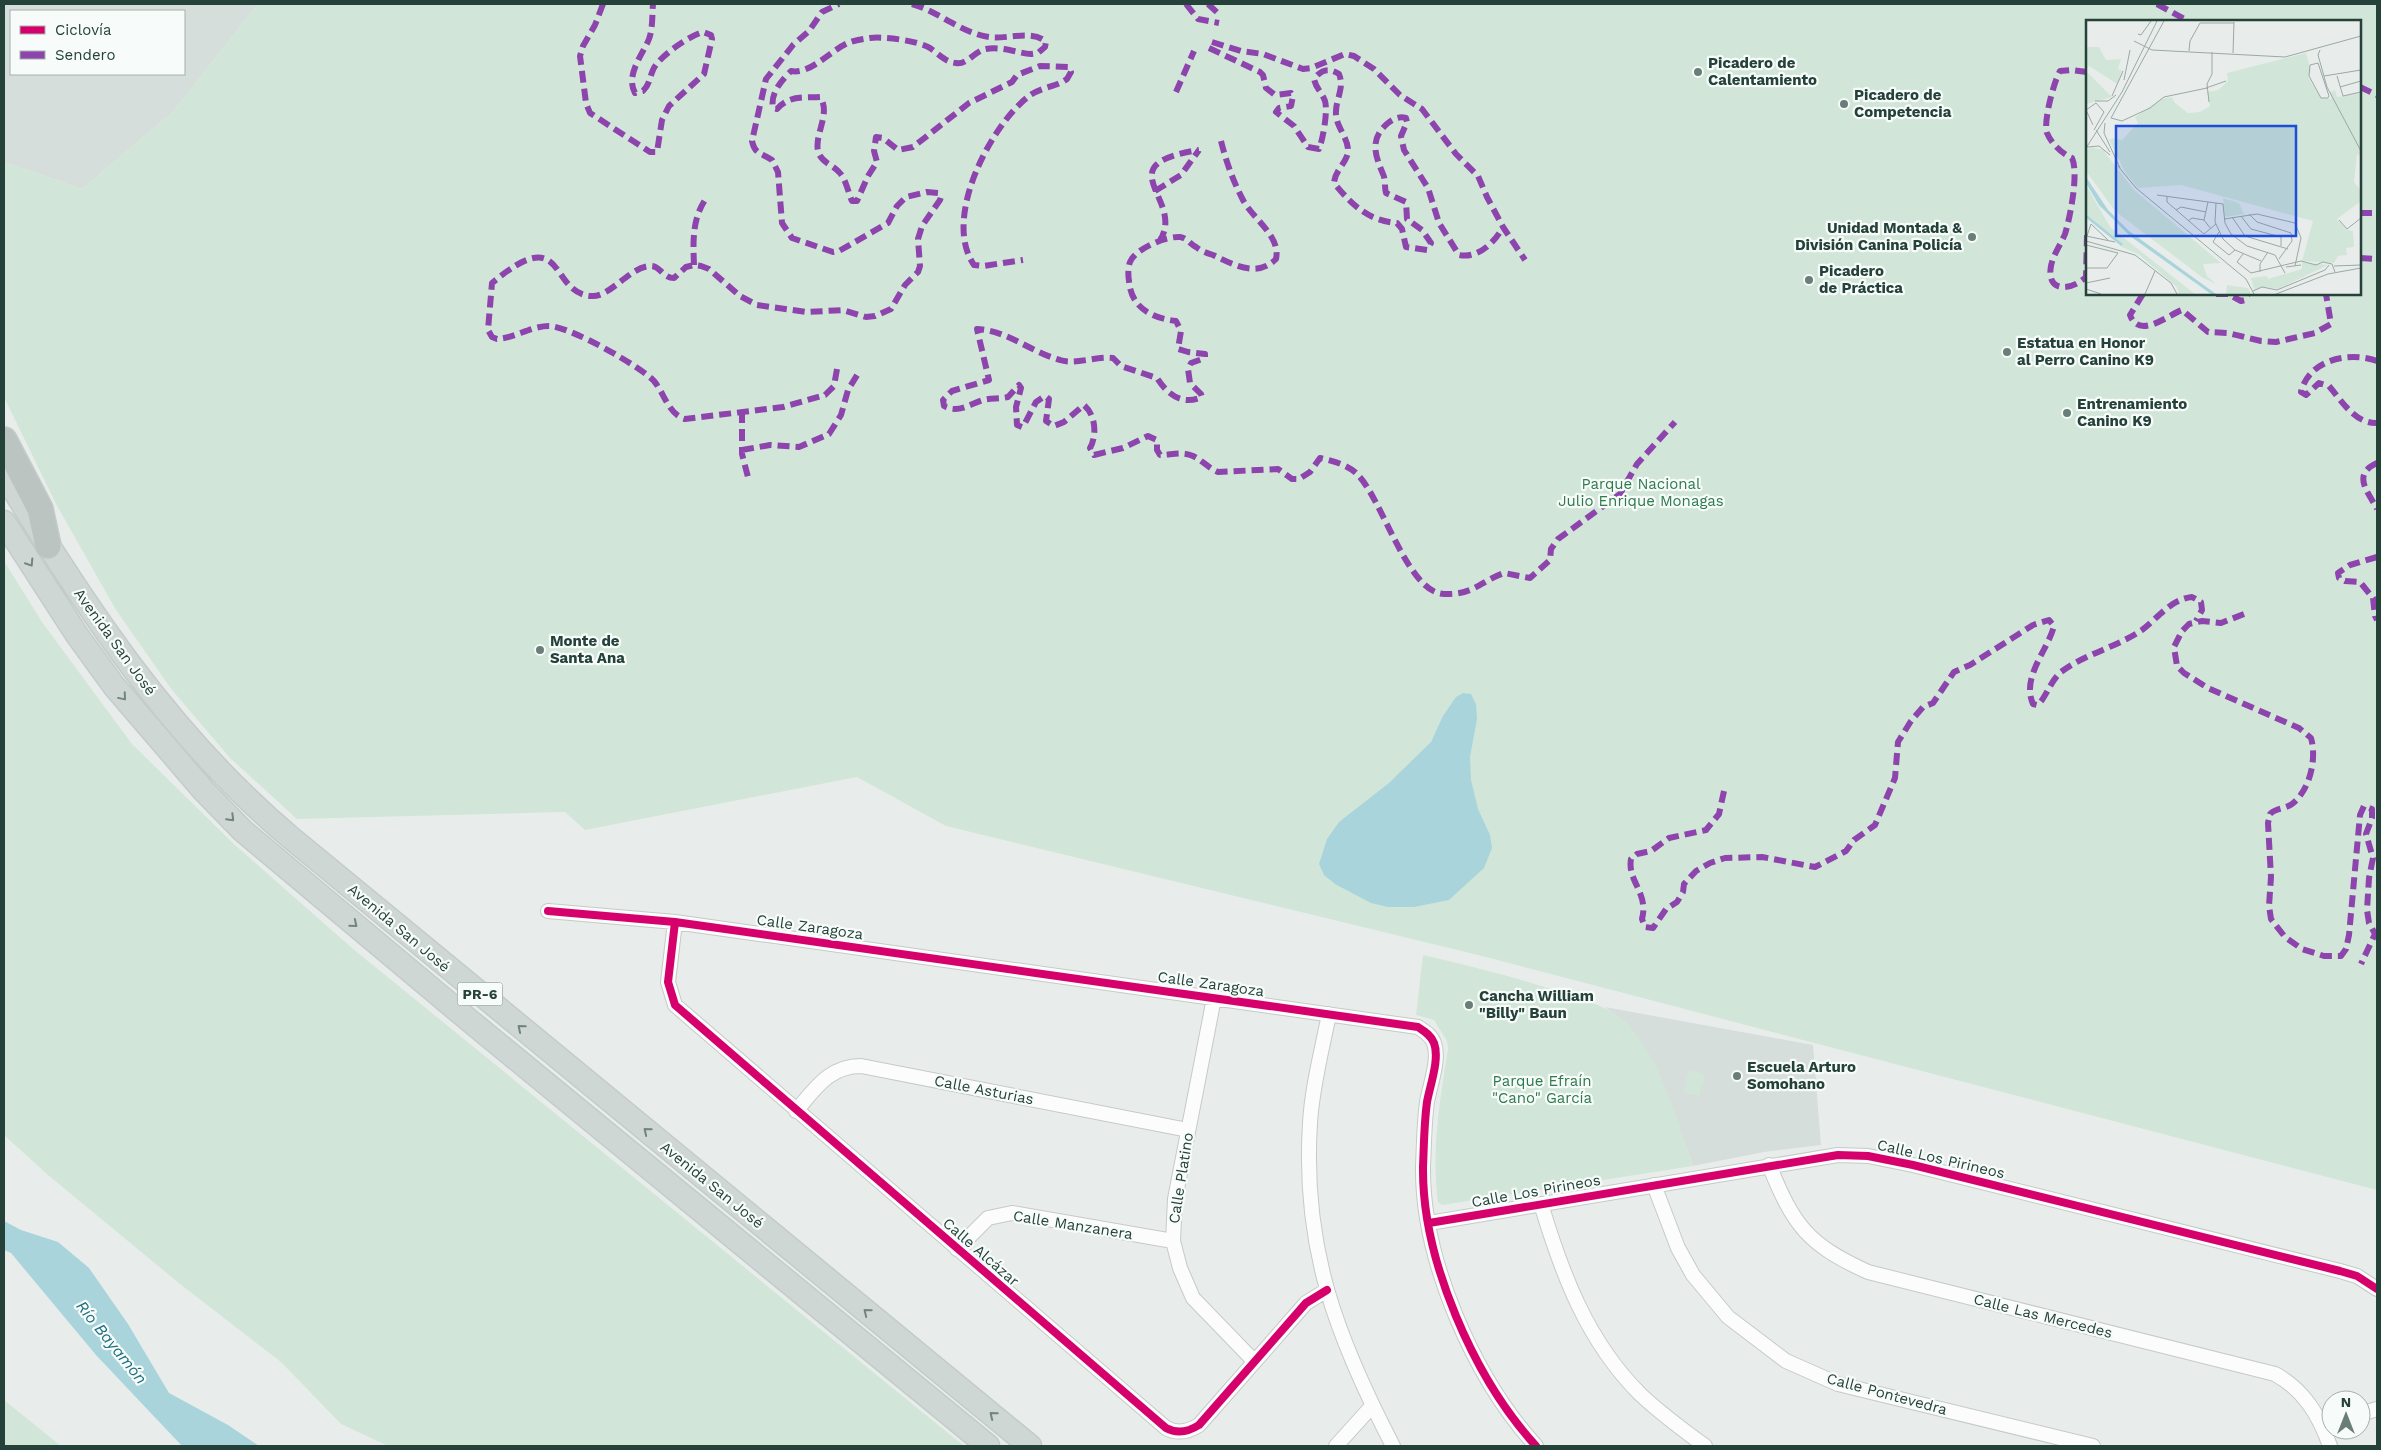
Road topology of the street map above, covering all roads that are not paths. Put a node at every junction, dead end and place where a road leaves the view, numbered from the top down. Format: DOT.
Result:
graph roads {
  1 [pos="4,440"];
  2 [pos="4,474"];
  3 [pos="4,522"];
  4 [pos="48,546"];
  5 [pos="548,911"];
  6 [pos="675,922"];
  7 [pos="1214,998"];
  8 [pos="1329,1014"];
  9 [pos="796,1111"];
  10 [pos="1188,1130"];
  11 [pos="1769,1165"];
  12 [pos="1654,1185"];
  13 [pos="1541,1204"];
  14 [pos="1429,1223"];
  15 [pos="1173,1241"];
  16 [pos="957,1249"];
  17 [pos="2377,1289"];
  18 [pos="1327,1290"];
  19 [pos="1254,1361"];
  20 [pos="1372,1406"];
  21 [pos="2321,1418"];
  22 [pos="988,1446"];
  23 [pos="1030,1446"];
  24 [pos="1336,1446"];
  25 [pos="1393,1446"];
  26 [pos="1536,1446"];
  27 [pos="1705,1446"];
  28 [pos="2093,1446"];
  1 -- 4 [label="highway"];
  2 -- 4 [label="main road, Avenida San José / PR-6"];
  3 -- 22 [label="main road, Avenida San José / PR-6, one-way"];
  23 -- 4 [label="main road, Avenida San José / PR-6, one-way"];
  5 -- 6 [label="street, Calle Zaragoza"];
  6 -- 7 [label="street, Calle Zaragoza"];
  6 -- 9 [label="street, Calle Alcázar"];
  7 -- 8 [label="street, Calle Zaragoza"];
  7 -- 10 [label="street, Calle Platino"];
  8 -- 14 [label="street, Calle Zaragoza"];
  8 -- 18 [label="street"];
  9 -- 10 [label="street, Calle Asturias"];
  9 -- 16 [label="street, Calle Alcázar"];
  10 -- 15 [label="street, Calle Platino"];
  11 -- 12 [label="street, Calle Los Pirineos"];
  11 -- 17 [label="street, Calle Los Pirineos"];
  11 -- 21 [label="street, Calle Las Mercedes"];
  12 -- 13 [label="street, Calle Los Pirineos"];
  12 -- 28 [label="street, Calle Pontevedra"];
  13 -- 14 [label="street, Calle Los Pirineos"];
  13 -- 27 [label="street"];
  14 -- 26 [label="street, Calle Zaragoza"];
  15 -- 16 [label="street, Calle Manzanera"];
  15 -- 19 [label="street, Calle Platino"];
  16 -- 19 [label="street, Calle Alcázar"];
  18 -- 19 [label="street, Calle Alcázar"];
  18 -- 20 [label="street"];
  20 -- 24 [label="street"];
  20 -- 25 [label="street"];
}
